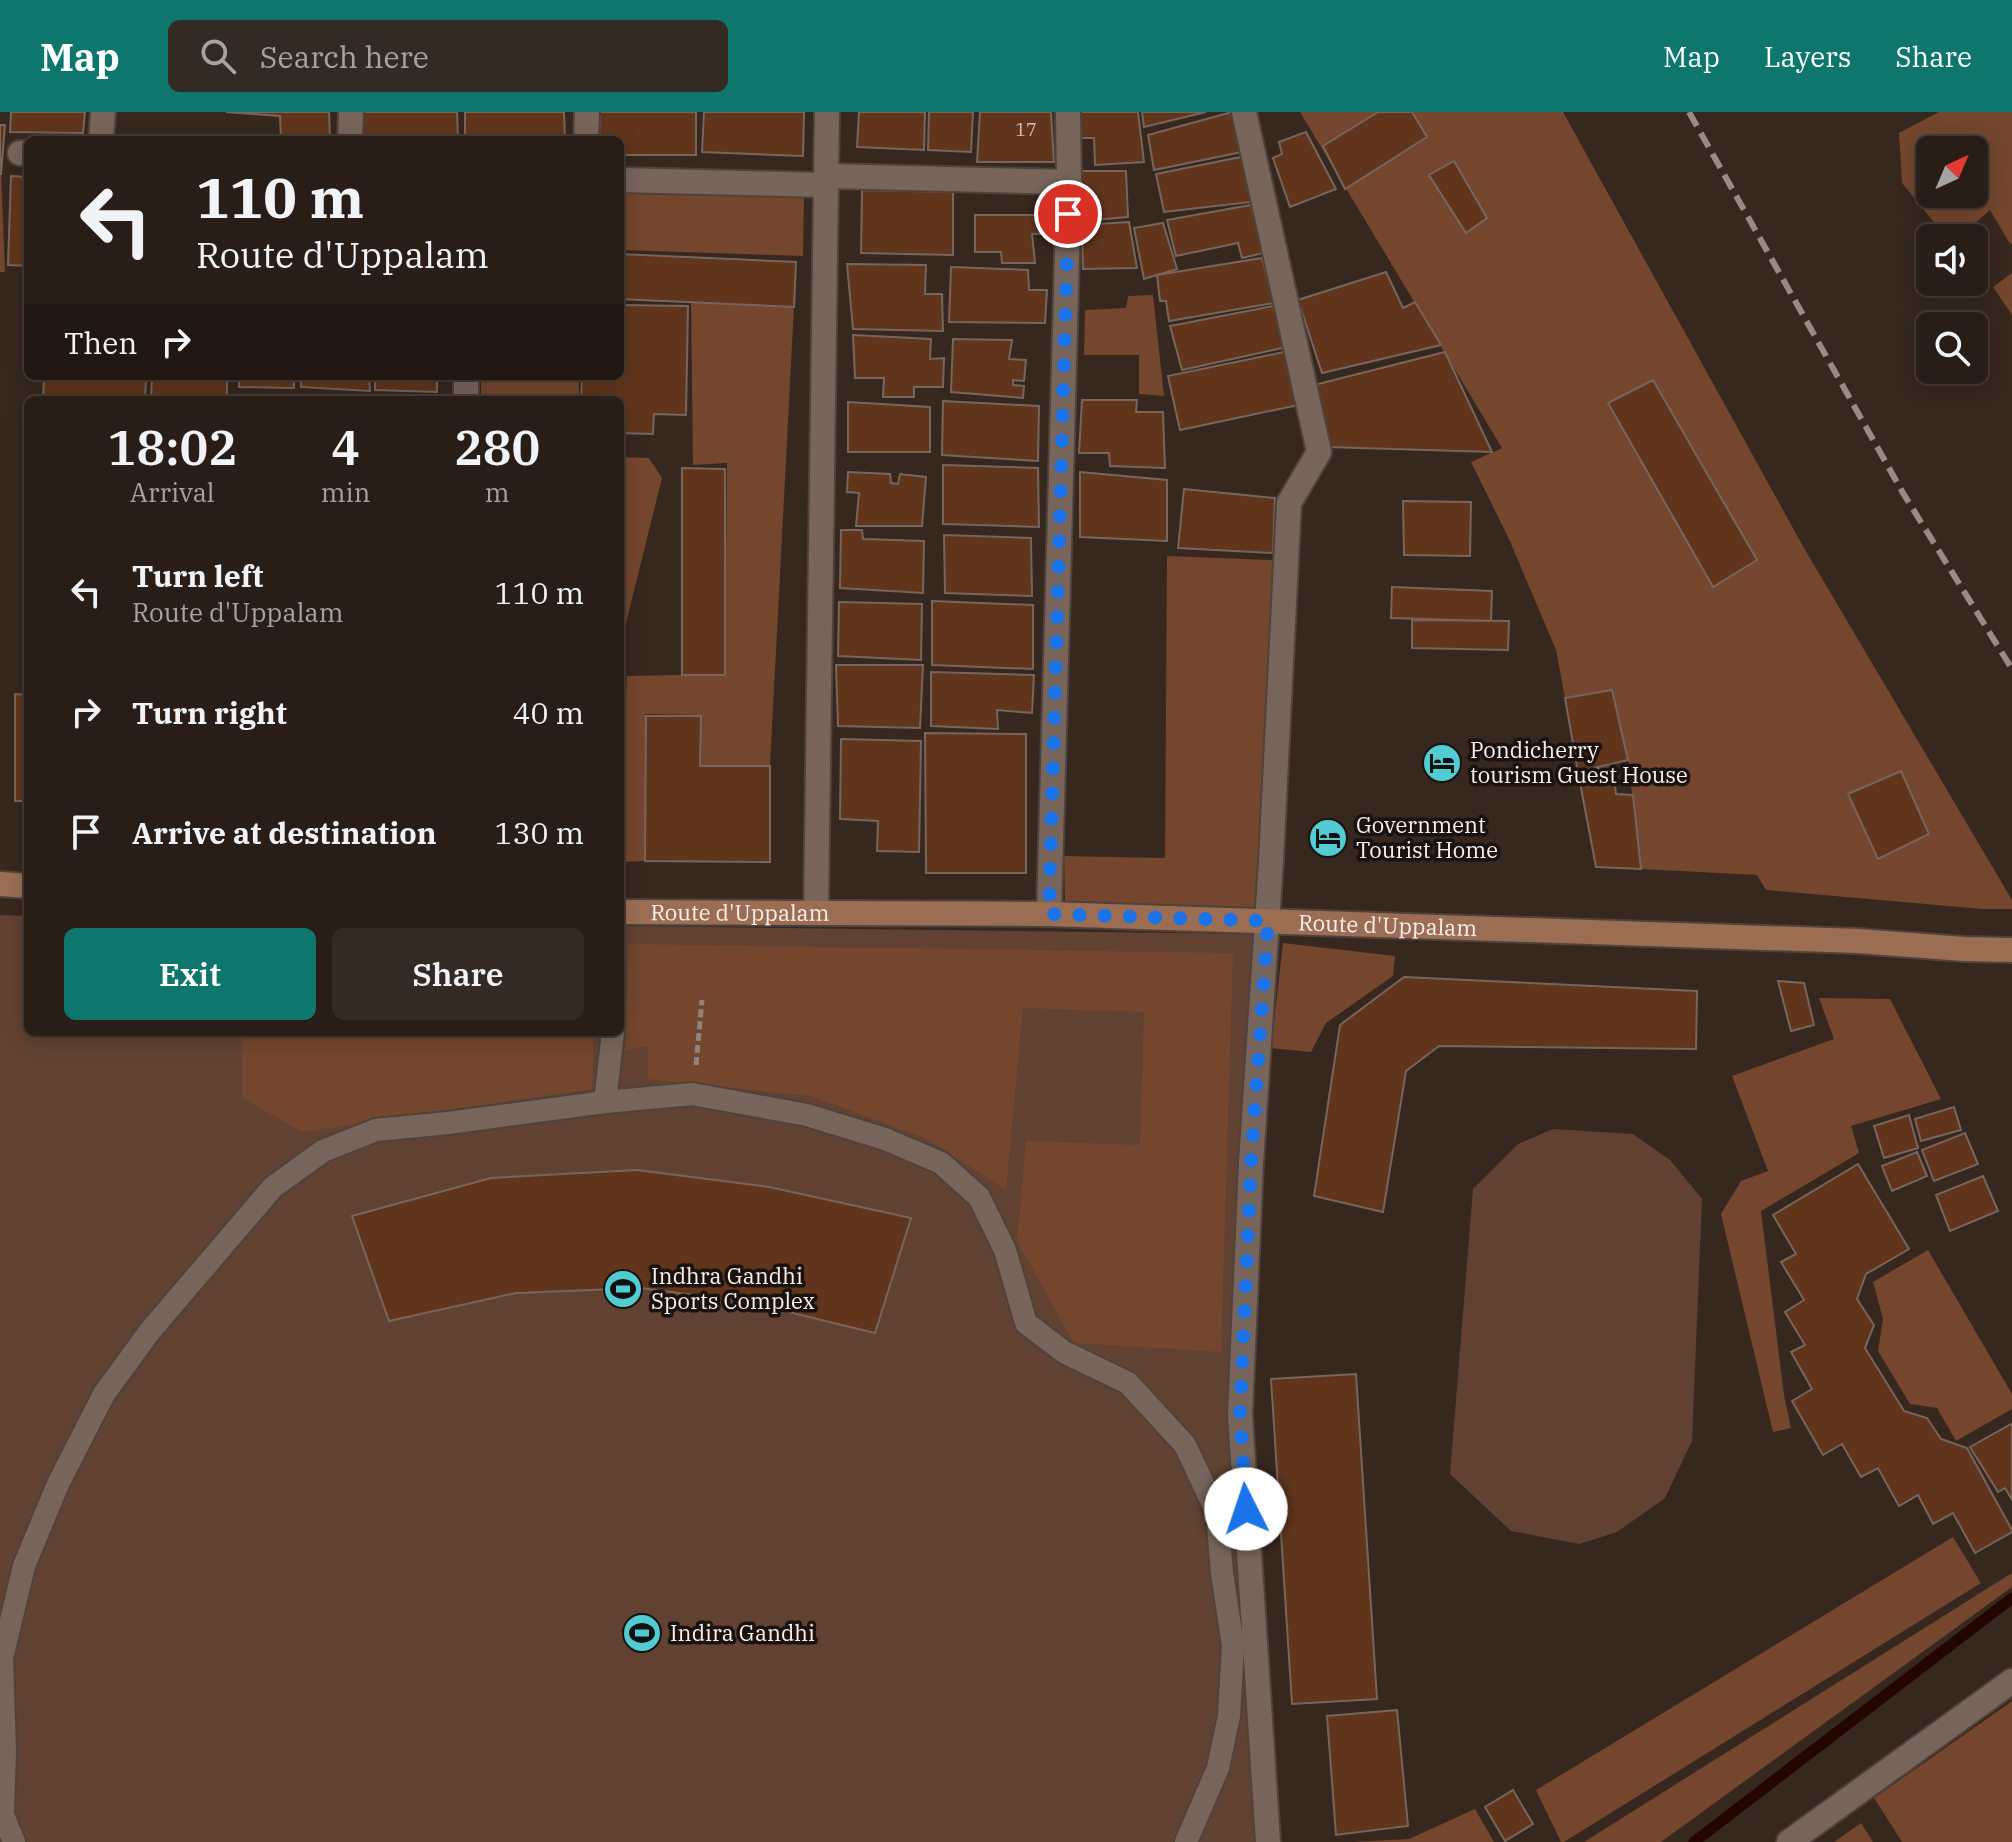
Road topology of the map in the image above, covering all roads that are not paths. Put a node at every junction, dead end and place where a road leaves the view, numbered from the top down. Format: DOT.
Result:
graph roads {
  1 [pos="103,112"];
  2 [pos="351,112"];
  3 [pos="587,112"];
  4 [pos="827,112"];
  5 [pos="1068,112"];
  6 [pos="1244,112"];
  7 [pos="101,136"];
  8 [pos="350,136"];
  9 [pos="586,136"];
  10 [pos="624,180"];
  11 [pos="825,180"];
  12 [pos="1069,182"];
  13 [pos="0,884"];
  14 [pos="24,886"];
  15 [pos="624,912"];
  16 [pos="816,912"];
  17 [pos="1049,914"];
  18 [pos="1268,921"];
  19 [pos="2012,950"];
  20 [pos="613,1036"];
  21 [pos="605,1102"];
  22 [pos="2012,1681"];
  23 [pos="2,1756"];
  24 [pos="14,1842"];
  25 [pos="1186,1842"];
  26 [pos="1268,1842"];
  27 [pos="1789,1842"];
  1 -- 7 [label="street"];
  2 -- 8 [label="street"];
  3 -- 9 [label="street"];
  4 -- 11 [label="street"];
  5 -- 12 [label="street"];
  6 -- 18 [label="street"];
  10 -- 11 [label="street"];
  11 -- 12 [label="street"];
  11 -- 16 [label="street"];
  12 -- 17 [label="street"];
  13 -- 14 [label="main road"];
  15 -- 16 [label="main road, Route d'Uppalam"];
  16 -- 17 [label="main road, Route d'Uppalam"];
  17 -- 18 [label="main road, Route d'Uppalam"];
  18 -- 19 [label="main road, Route d'Uppalam"];
  18 -- 26 [label="street"];
  20 -- 21 [label="lane"];
  21 -- 23 [label="lane"];
  21 -- 25 [label="lane"];
  22 -- 27 [label="street"];
  23 -- 24 [label="lane"];
}
